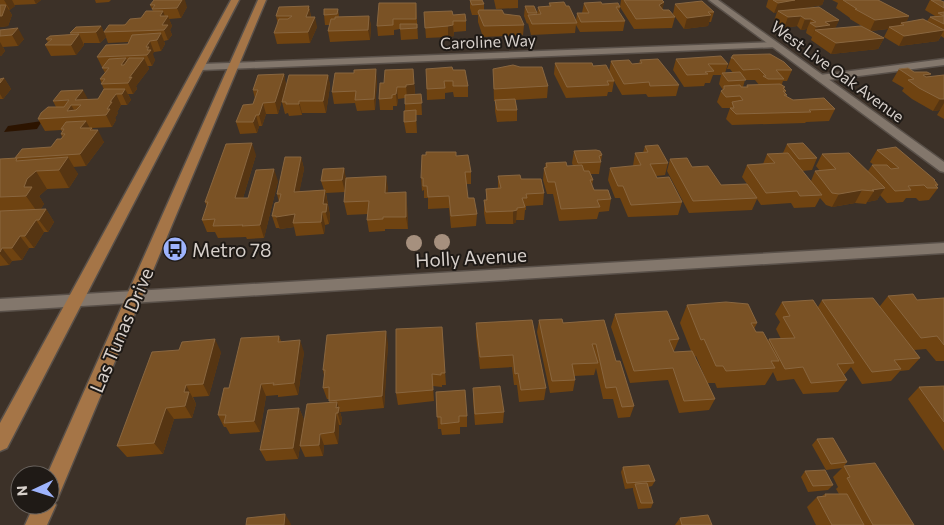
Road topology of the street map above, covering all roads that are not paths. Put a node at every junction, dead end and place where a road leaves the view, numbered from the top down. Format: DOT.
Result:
graph roads {
  1 [pos="235,0"];
  2 [pos="262,0"];
  3 [pos="713,0"];
  4 [pos="775,45"];
  5 [pos="944,62"];
  6 [pos="234,65"];
  7 [pos="202,67"];
  8 [pos="820,78"];
  9 [pos="944,168"];
  10 [pos="944,248"];
  11 [pos="135,297"];
  12 [pos="73,301"];
  13 [pos="0,305"];
  14 [pos="0,442"];
  15 [pos="60,470"];
  1 -- 7 [label="main road"];
  2 -- 6 [label="main road, Las Tunas Drive"];
  3 -- 4 [label="street, West Live Oak Avenue"];
  4 -- 6 [label="street, Caroline Way"];
  4 -- 8 [label="street, West Live Oak Avenue"];
  5 -- 8 [label="street"];
  6 -- 7 [label="street, Caroline Way"];
  6 -- 11 [label="main road, Las Tunas Drive"];
  7 -- 12 [label="main road"];
  8 -- 9 [label="street, West Live Oak Avenue"];
  10 -- 11 [label="street, Holly Avenue"];
  11 -- 12 [label="street, Holly Avenue"];
  11 -- 15 [label="main road, Las Tunas Drive"];
  12 -- 13 [label="street, Holly Avenue"];
  12 -- 14 [label="main road"];
}
